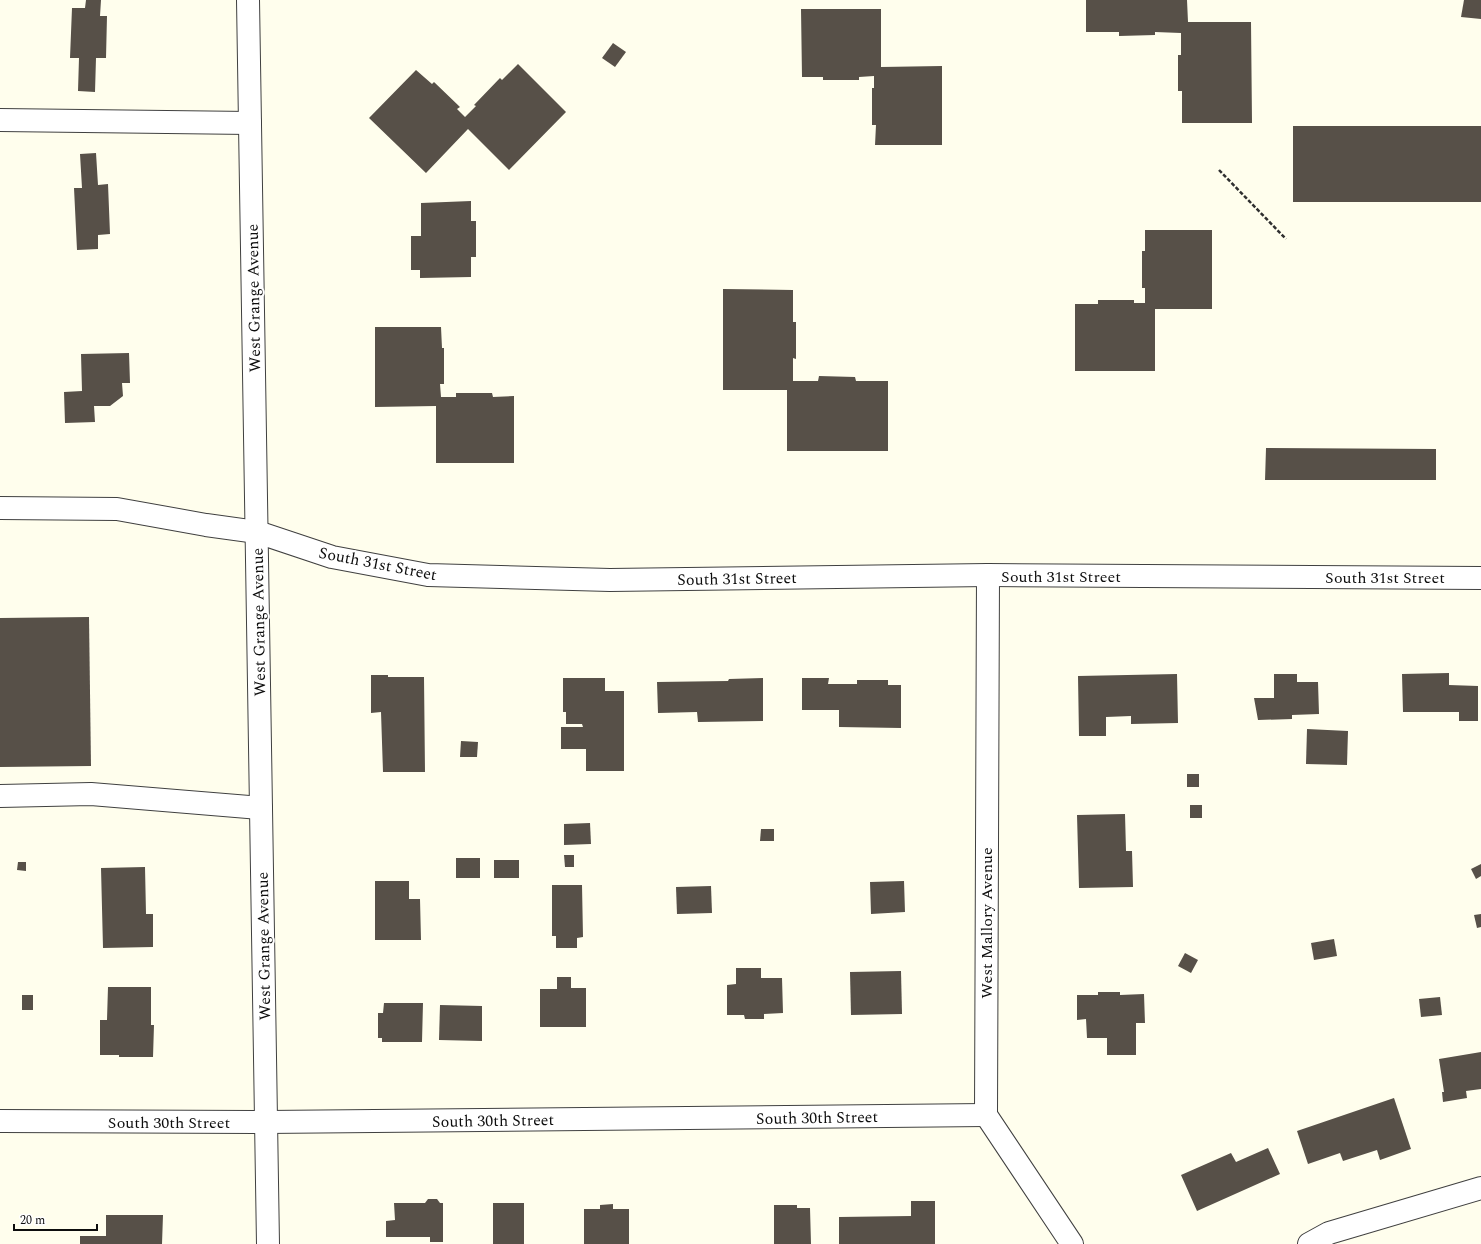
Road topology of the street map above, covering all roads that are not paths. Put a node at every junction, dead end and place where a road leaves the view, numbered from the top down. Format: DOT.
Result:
graph roads {
  1 [pos="248,0"];
  2 [pos="0,120"];
  3 [pos="250,123"];
  4 [pos="0,508"];
  5 [pos="257,532"];
  6 [pos="988,576"];
  7 [pos="1481,578"];
  8 [pos="0,796"];
  9 [pos="261,808"];
  10 [pos="986,1115"];
  11 [pos="0,1121"];
  12 [pos="266,1122"];
  13 [pos="1481,1188"];
  14 [pos="268,1244"];
  15 [pos="1072,1244"];
  16 [pos="1309,1244"];
  1 -- 3 [label="street, West Grange Avenue"];
  2 -- 3 [label="street"];
  3 -- 5 [label="street, West Grange Avenue"];
  4 -- 5 [label="street, South 31st Street"];
  5 -- 6 [label="street, South 31st Street"];
  5 -- 9 [label="street, West Grange Avenue"];
  6 -- 7 [label="street, South 31st Street"];
  6 -- 10 [label="street, West Mallory Avenue"];
  8 -- 9 [label="street"];
  9 -- 12 [label="street, West Grange Avenue"];
  10 -- 12 [label="street, South 30th Street"];
  10 -- 15 [label="street"];
  11 -- 12 [label="street, South 30th Street"];
  12 -- 14 [label="street, West Grange Avenue"];
  13 -- 16 [label="street"];
}
